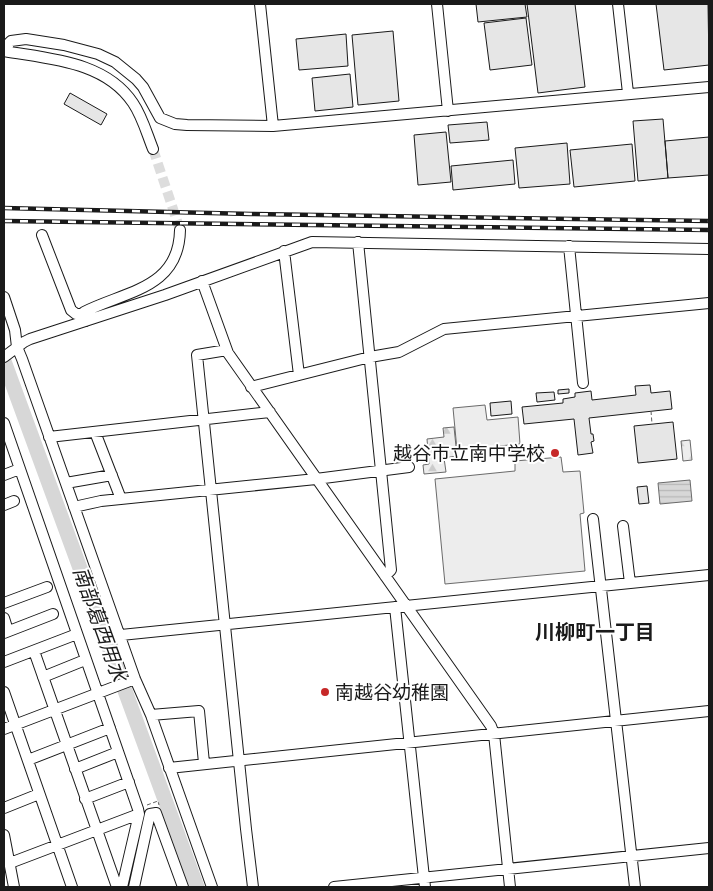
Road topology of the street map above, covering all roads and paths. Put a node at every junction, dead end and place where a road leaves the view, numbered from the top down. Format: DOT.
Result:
graph roads {
  1 [pos="260,4"];
  2 [pos="437,4"];
  3 [pos="618,4"];
  4 [pos="5,51"];
  5 [pos="709,87"];
  6 [pos="628,94"];
  7 [pos="448,111"];
  8 [pos="273,126"];
  9 [pos="153,149"];
  10 [pos="180,230"];
  11 [pos="42,235"];
  12 [pos="358,242"];
  13 [pos="569,246"];
  14 [pos="709,250"];
  15 [pos="284,251"];
  16 [pos="202,281"];
  17 [pos="4,297"];
  18 [pos="709,304"];
  19 [pos="84,317"];
  20 [pos="575,317"];
  21 [pos="15,348"];
  22 [pos="227,350"];
  23 [pos="4,357"];
  24 [pos="370,357"];
  25 [pos="299,375"];
  26 [pos="583,383"];
  27 [pos="251,387"];
  28 [pos="650,411"];
  29 [pos="270,412"];
  30 [pos="204,419"];
  31 [pos="4,423"];
  32 [pos="652,424"];
  33 [pos="95,432"];
  34 [pos="49,437"];
  35 [pos="8,446"];
  36 [pos="409,467"];
  37 [pos="17,470"];
  38 [pos="381,471"];
  39 [pos="4,475"];
  40 [pos="112,475"];
  41 [pos="316,479"];
  42 [pos="66,483"];
  43 [pos="211,489"];
  44 [pos="120,499"];
  45 [pos="14,501"];
  46 [pos="4,505"];
  47 [pos="74,507"];
  48 [pos="594,519"];
  49 [pos="623,526"];
  50 [pos="709,575"];
  51 [pos="385,576"];
  52 [pos="630,583"];
  53 [pos="600,586"];
  54 [pos="47,587"];
  55 [pos="4,603"];
  56 [pos="400,607"];
  57 [pos="53,614"];
  58 [pos="4,618"];
  59 [pos="226,624"];
  60 [pos="6,632"];
  61 [pos="77,634"];
  62 [pos="121,635"];
  63 [pos="34,651"];
  64 [pos="85,660"];
  65 [pos="4,662"];
  66 [pos="43,677"];
  67 [pos="133,680"];
  68 [pos="4,692"];
  69 [pos="98,693"];
  70 [pos="54,709"];
  71 [pos="709,711"];
  72 [pos="151,715"];
  73 [pos="617,720"];
  74 [pos="15,724"];
  75 [pos="4,728"];
  76 [pos="110,728"];
  77 [pos="494,734"];
  78 [pos="411,743"];
  79 [pos="67,745"];
  80 [pos="118,752"];
  81 [pos="28,760"];
  82 [pos="239,760"];
  83 [pos="204,763"];
  84 [pos="169,768"];
  85 [pos="75,769"];
  86 [pos="129,782"];
  87 [pos="39,794"];
  88 [pos="85,798"];
  89 [pos="4,808"];
  90 [pos="139,814"];
  91 [pos="96,830"];
  92 [pos="4,835"];
  93 [pos="57,845"];
  94 [pos="709,848"];
  95 [pos="6,850"];
  96 [pos="631,856"];
  97 [pos="10,863"];
  98 [pos="508,870"];
  99 [pos="425,883"];
  100 [pos="14,887"];
  101 [pos="72,887"];
  102 [pos="116,887"];
  103 [pos="122,887"];
  104 [pos="134,887"];
  105 [pos="183,887"];
  106 [pos="212,887"];
  107 [pos="254,887"];
  108 [pos="334,887"];
  109 [pos="510,887"];
  110 [pos="635,887"];
  1 -- 8 [label="street"];
  2 -- 7 [label="street"];
  3 -- 6 [label="street"];
  4 -- 8 [label="street"];
  4 -- 9 [label="street"];
  5 -- 6 [label="street"];
  6 -- 7 [label="street"];
  7 -- 8 [label="street"];
  10 -- 19 [label="street"];
  11 -- 19 [label="street"];
  12 -- 13 [label="street"];
  12 -- 15 [label="street"];
  12 -- 24 [label="street"];
  13 -- 14 [label="street"];
  13 -- 20 [label="street"];
  15 -- 16 [label="street"];
  15 -- 25 [label="street"];
  16 -- 19 [label="street"];
  16 -- 22 [label="street"];
  17 -- 21 [label="street"];
  18 -- 20 [label="street"];
  19 -- 21 [label="street"];
  20 -- 24 [label="street"];
  20 -- 26 [label="street"];
  21 -- 23 [label="street"];
  21 -- 34 [label="street"];
  22 -- 27 [label="street"];
  22 -- 30 [label="street"];
  24 -- 25 [label="street"];
  24 -- 38 [label="street"];
  25 -- 27 [label="street"];
  27 -- 29 [label="street"];
  28 -- 32 [label="path"];
  29 -- 30 [label="street"];
  29 -- 41 [label="street"];
  30 -- 33 [label="street"];
  30 -- 43 [label="street"];
  31 -- 35 [label="street"];
  33 -- 34 [label="street"];
  33 -- 40 [label="street"];
  34 -- 42 [label="street"];
  35 -- 61 [label="street"];
  36 -- 38 [label="street"];
  37 -- 39 [label="street"];
  38 -- 41 [label="street"];
  38 -- 51 [label="street"];
  40 -- 42 [label="street"];
  40 -- 44 [label="street"];
  41 -- 43 [label="street"];
  41 -- 51 [label="street"];
  42 -- 47 [label="street"];
  43 -- 44 [label="street"];
  43 -- 59 [label="street"];
  44 -- 47 [label="street"];
  45 -- 46 [label="street"];
  47 -- 62 [label="street"];
  48 -- 53 [label="street"];
  49 -- 52 [label="street"];
  50 -- 52 [label="street"];
  51 -- 56 [label="street"];
  52 -- 53 [label="street"];
  53 -- 56 [label="street"];
  53 -- 73 [label="street"];
  54 -- 55 [label="street"];
  56 -- 59 [label="street"];
  56 -- 77 [label="street"];
  56 -- 78 [label="street"];
  57 -- 60 [label="street"];
  58 -- 60 [label="street"];
  59 -- 62 [label="street"];
  59 -- 82 [label="street"];
  61 -- 63 [label="street"];
  61 -- 64 [label="street"];
  62 -- 67 [label="street"];
  63 -- 65 [label="street"];
  63 -- 66 [label="street"];
  64 -- 66 [label="street"];
  64 -- 69 [label="street"];
  66 -- 70 [label="street"];
  67 -- 69 [label="street"];
  67 -- 72 [label="street"];
  68 -- 74 [label="street"];
  69 -- 70 [label="street"];
  69 -- 76 [label="street"];
  70 -- 74 [label="street"];
  70 -- 79 [label="street"];
  71 -- 73 [label="street"];
  72 -- 83 [label="street"];
  72 -- 84 [label="street"];
  73 -- 77 [label="street"];
  73 -- 96 [label="street"];
  74 -- 75 [label="street"];
  74 -- 81 [label="street"];
  76 -- 79 [label="street"];
  76 -- 80 [label="street"];
  77 -- 78 [label="street"];
  77 -- 98 [label="street"];
  78 -- 82 [label="street"];
  78 -- 99 [label="street"];
  79 -- 81 [label="street"];
  79 -- 85 [label="street"];
  80 -- 85 [label="street"];
  80 -- 86 [label="street"];
  81 -- 87 [label="street"];
  82 -- 83 [label="street"];
  82 -- 107 [label="street"];
  83 -- 84 [label="street"];
  84 -- 106 [label="street"];
  85 -- 88 [label="street"];
  86 -- 88 [label="street"];
  86 -- 90 [label="street"];
  87 -- 89 [label="street"];
  87 -- 93 [label="street"];
  88 -- 91 [label="street"];
  90 -- 91 [label="street"];
  90 -- 103 [label="street"];
  91 -- 93 [label="street"];
  91 -- 102 [label="street"];
  92 -- 95 [label="street"];
  93 -- 97 [label="street"];
  93 -- 101 [label="street"];
  94 -- 96 [label="street"];
  95 -- 97 [label="street"];
  96 -- 98 [label="street"];
  96 -- 110 [label="street"];
  97 -- 100 [label="street"];
  98 -- 99 [label="street"];
  98 -- 109 [label="street"];
  99 -- 108 [label="street"];
  104 -- 105 [label="street"];
}
